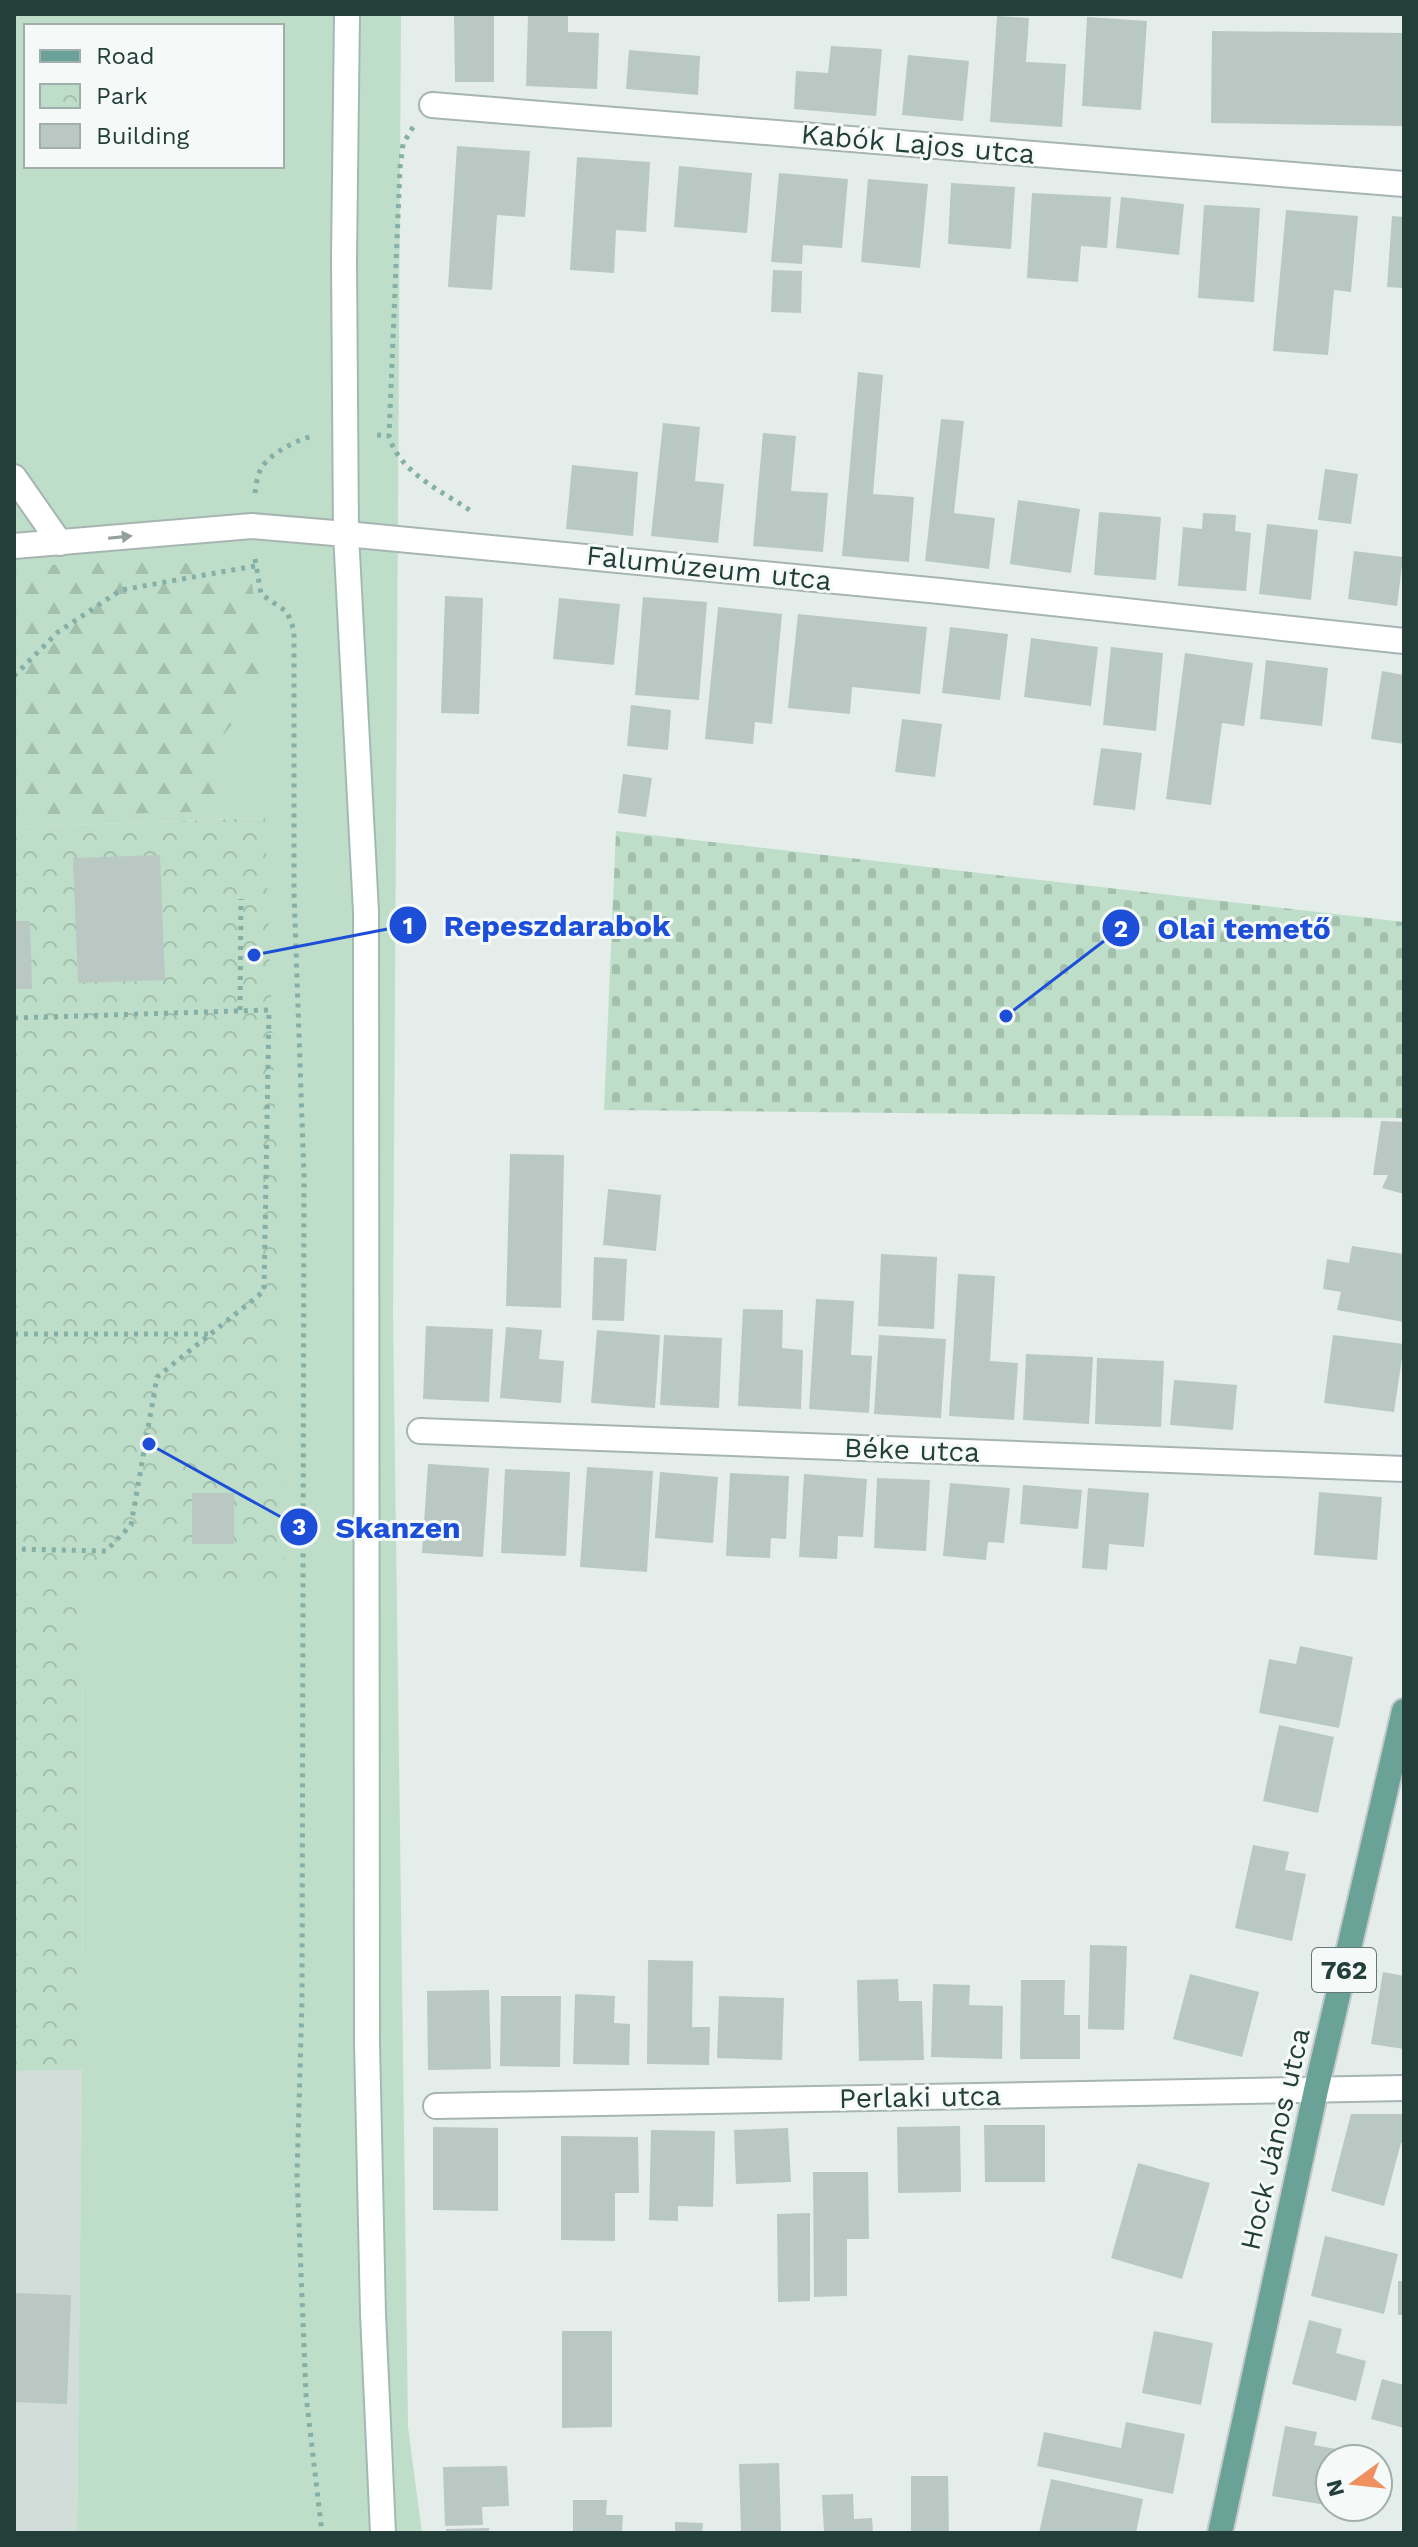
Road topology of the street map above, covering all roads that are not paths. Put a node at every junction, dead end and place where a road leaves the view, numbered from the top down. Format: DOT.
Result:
graph roads {
  1 [pos="347,14"];
  2 [pos="432,105"];
  3 [pos="1404,184"];
  4 [pos="14,477"];
  5 [pos="346,534"];
  6 [pos="60,543"];
  7 [pos="14,546"];
  8 [pos="1404,641"];
  9 [pos="420,1431"];
  10 [pos="1404,1469"];
  11 [pos="1404,1711"];
  12 [pos="1404,2088"];
  13 [pos="1316,2090"];
  14 [pos="436,2106"];
  15 [pos="383,2533"];
  16 [pos="1220,2533"];
  1 -- 5 [label="street"];
  2 -- 3 [label="street, Kabók Lajos utca"];
  4 -- 6 [label="street"];
  6 -- 5 [label="street, Falumúzeum utca, one-way"];
  5 -- 8 [label="street, Falumúzeum utca"];
  5 -- 15 [label="street"];
  6 -- 7 [label="street, Falumúzeum utca"];
  9 -- 10 [label="street, Béke utca"];
  11 -- 13 [label="main road, Hock János utca / 762"];
  12 -- 13 [label="street, Perlaki utca"];
  13 -- 14 [label="street, Perlaki utca"];
  13 -- 16 [label="main road, Hock János utca / 762"];
}
